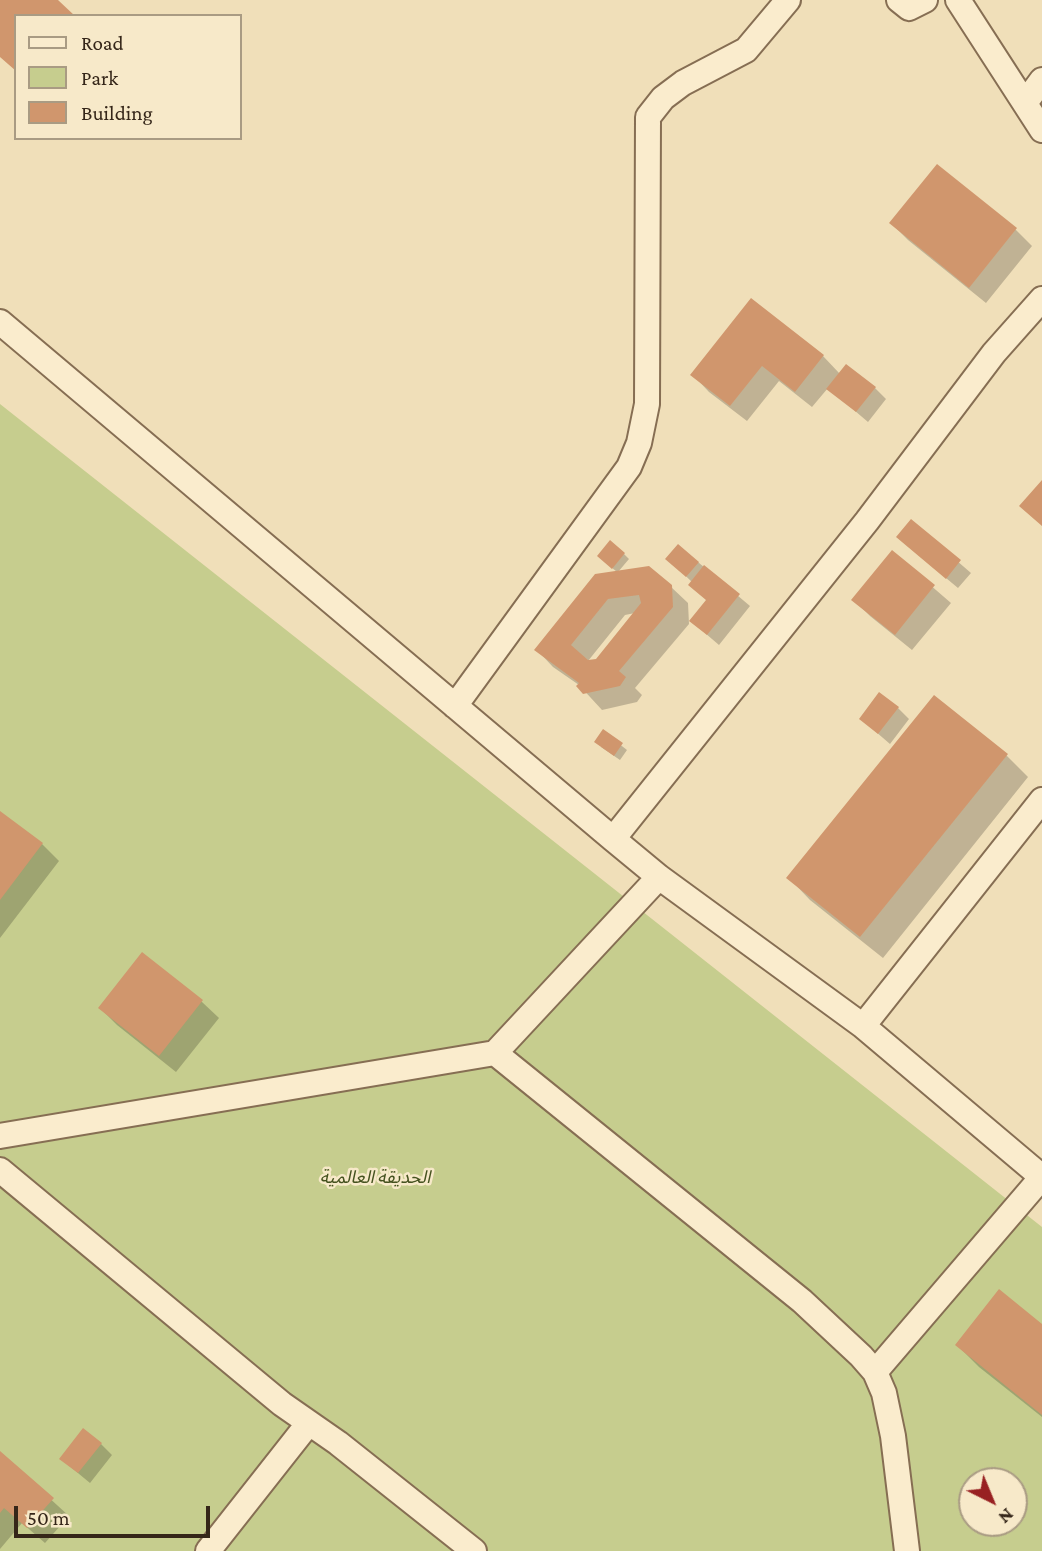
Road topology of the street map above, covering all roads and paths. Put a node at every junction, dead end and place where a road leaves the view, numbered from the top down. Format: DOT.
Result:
graph roads {
  1 [pos="788,0"];
  2 [pos="899,0"];
  3 [pos="925,0"];
  4 [pos="958,0"];
  5 [pos="1042,80"];
  6 [pos="1025,103"];
  7 [pos="1042,130"];
  8 [pos="1042,299"];
  9 [pos="0,322"];
  10 [pos="454,706"];
  11 [pos="1042,800"];
  12 [pos="612,839"];
  13 [pos="659,877"];
  14 [pos="863,1026"];
  15 [pos="495,1053"];
  16 [pos="0,1136"];
  17 [pos="0,1170"];
  18 [pos="1042,1177"];
  19 [pos="875,1372"];
  20 [pos="308,1424"];
  21 [pos="208,1551"];
  22 [pos="474,1551"];
  23 [pos="907,1551"];
  1 -- 10 [label="street"];
  2 -- 3 [label="street"];
  4 -- 6 [label="street"];
  5 -- 6 [label="street"];
  6 -- 7 [label="street"];
  8 -- 12 [label="street"];
  9 -- 10 [label="street"];
  10 -- 12 [label="street"];
  11 -- 14 [label="street"];
  12 -- 13 [label="street"];
  13 -- 14 [label="street"];
  13 -- 15 [label="street"];
  14 -- 18 [label="street"];
  15 -- 16 [label="street"];
  15 -- 19 [label="street"];
  17 -- 20 [label="street"];
  18 -- 19 [label="street"];
  19 -- 23 [label="street"];
  20 -- 21 [label="street"];
  20 -- 22 [label="street"];
}
